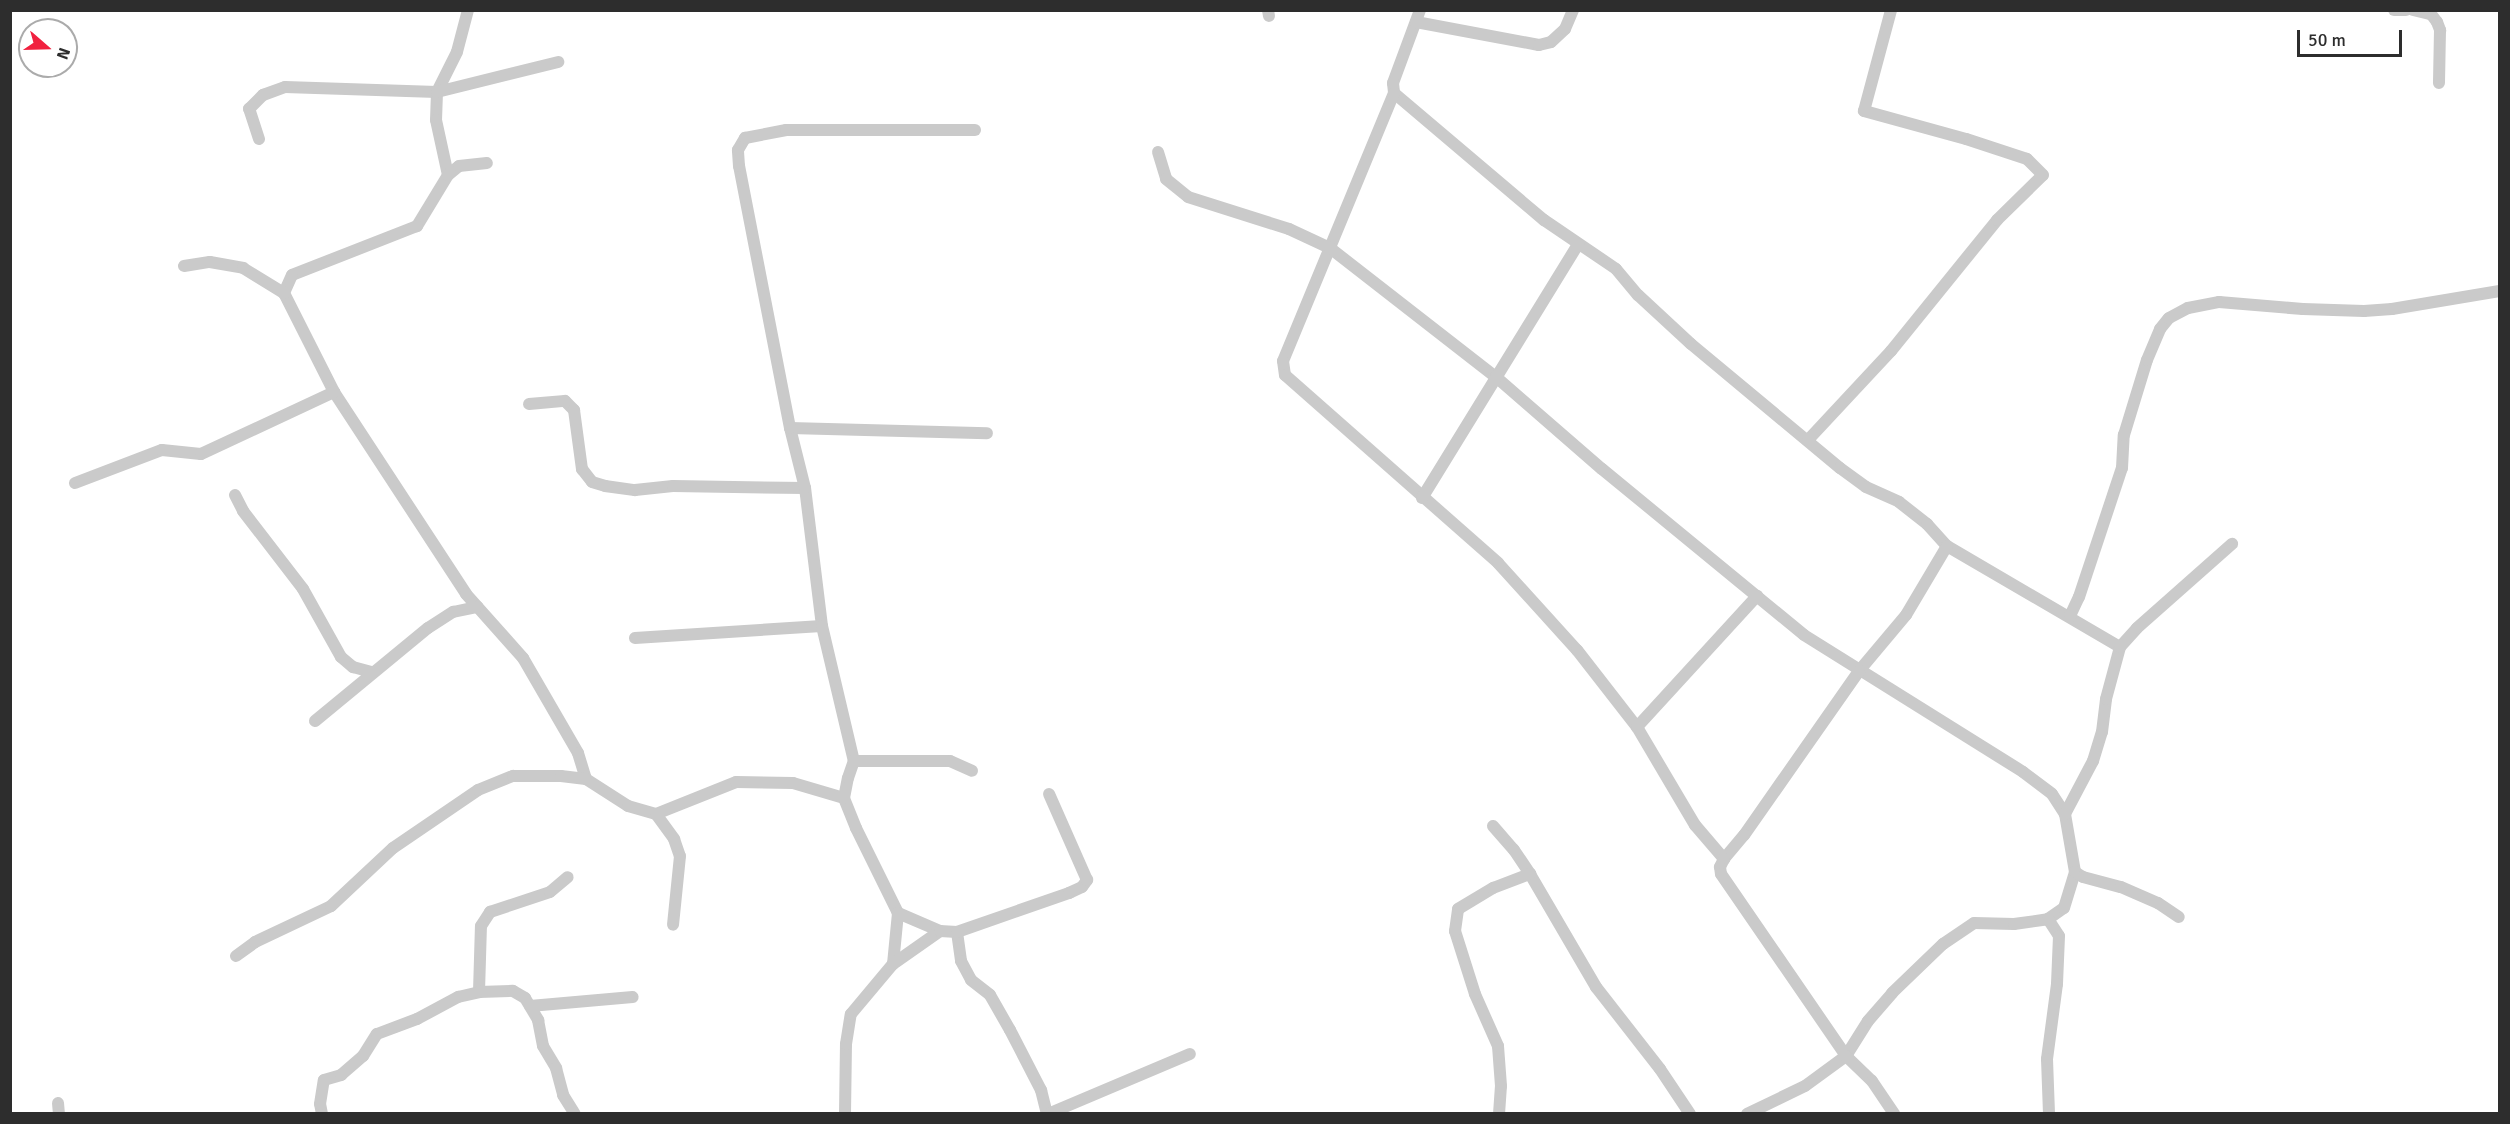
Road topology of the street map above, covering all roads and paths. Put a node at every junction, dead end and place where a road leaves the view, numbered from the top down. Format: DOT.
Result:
graph roads {
  1 [pos="468,10"];
  2 [pos="1574,10"];
  3 [pos="1891,10"];
  4 [pos="2394,10"];
  5 [pos="2406,10"];
  6 [pos="2413,10"];
  7 [pos="1418,16"];
  8 [pos="558,62"];
  9 [pos="2439,83"];
  10 [pos="437,92"];
  11 [pos="1394,93"];
  12 [pos="975,130"];
  13 [pos="259,139"];
  14 [pos="1158,152"];
  15 [pos="487,163"];
  16 [pos="447,175"];
  17 [pos="1578,244"];
  18 [pos="1330,248"];
  19 [pos="184,266"];
  20 [pos="2499,291"];
  21 [pos="284,293"];
  22 [pos="1496,377"];
  23 [pos="334,392"];
  24 [pos="529,404"];
  25 [pos="790,428"];
  26 [pos="987,433"];
  27 [pos="1808,440"];
  28 [pos="75,483"];
  29 [pos="805,488"];
  30 [pos="235,495"];
  31 [pos="1422,498"];
  32 [pos="2232,544"];
  33 [pos="1947,546"];
  34 [pos="1757,596"];
  35 [pos="477,607"];
  36 [pos="2070,616"];
  37 [pos="822,626"];
  38 [pos="635,638"];
  39 [pos="2120,647"];
  40 [pos="1859,671"];
  41 [pos="372,672"];
  42 [pos="315,721"];
  43 [pos="1637,727"];
  44 [pos="854,761"];
  45 [pos="972,771"];
  46 [pos="586,779"];
  47 [pos="1049,794"];
  48 [pos="844,798"];
  49 [pos="656,814"];
  50 [pos="2065,814"];
  51 [pos="1493,826"];
  52 [pos="1724,859"];
  53 [pos="2074,872"];
  54 [pos="1530,874"];
  55 [pos="568,877"];
  56 [pos="898,914"];
  57 [pos="2179,917"];
  58 [pos="2048,919"];
  59 [pos="672,925"];
  60 [pos="940,932"];
  61 [pos="957,932"];
  62 [pos="236,956"];
  63 [pos="893,964"];
  64 [pos="478,992"];
  65 [pos="633,997"];
  66 [pos="530,1006"];
  67 [pos="1190,1054"];
  68 [pos="1846,1056"];
  69 [pos="322,1113"];
  70 [pos="574,1113"];
  71 [pos="845,1113"];
  72 [pos="1047,1113"];
  73 [pos="1499,1113"];
  74 [pos="1690,1113"];
  75 [pos="1747,1113"];
  76 [pos="1894,1113"];
  77 [pos="2049,1113"];
  1 -- 10 [label="street"];
  2 -- 7 [label="street"];
  3 -- 27 [label="street"];
  4 -- 5 [label="street"];
  6 -- 9 [label="street"];
  7 -- 11 [label="street"];
  8 -- 10 [label="street"];
  10 -- 13 [label="street"];
  10 -- 16 [label="street"];
  11 -- 17 [label="street"];
  11 -- 18 [label="street"];
  12 -- 25 [label="street"];
  14 -- 18 [label="street"];
  15 -- 16 [label="street"];
  16 -- 21 [label="street"];
  17 -- 22 [label="street"];
  17 -- 27 [label="street"];
  18 -- 22 [label="street"];
  18 -- 31 [label="street"];
  19 -- 21 [label="street"];
  20 -- 36 [label="street"];
  21 -- 23 [label="street"];
  22 -- 31 [label="street"];
  22 -- 34 [label="street"];
  23 -- 28 [label="street"];
  23 -- 35 [label="street"];
  24 -- 29 [label="street"];
  25 -- 26 [label="street"];
  25 -- 29 [label="street"];
  27 -- 33 [label="street"];
  29 -- 37 [label="street"];
  30 -- 41 [label="street"];
  31 -- 43 [label="street"];
  32 -- 39 [label="street"];
  33 -- 36 [label="street"];
  33 -- 40 [label="street"];
  34 -- 40 [label="street"];
  34 -- 43 [label="street"];
  35 -- 41 [label="street"];
  35 -- 46 [label="street"];
  36 -- 39 [label="street"];
  37 -- 38 [label="street"];
  37 -- 44 [label="street"];
  39 -- 50 [label="street"];
  40 -- 50 [label="street"];
  40 -- 52 [label="street"];
  41 -- 42 [label="street"];
  43 -- 52 [label="street"];
  44 -- 45 [label="street"];
  44 -- 48 [label="street"];
  46 -- 49 [label="street"];
  46 -- 62 [label="street"];
  47 -- 61 [label="street"];
  48 -- 49 [label="street"];
  48 -- 56 [label="street"];
  49 -- 59 [label="street"];
  50 -- 53 [label="street"];
  51 -- 54 [label="street"];
  52 -- 68 [label="street"];
  53 -- 57 [label="street"];
  53 -- 58 [label="street"];
  54 -- 73 [label="street"];
  54 -- 74 [label="street"];
  55 -- 64 [label="street"];
  56 -- 60 [label="street"];
  56 -- 63 [label="street"];
  58 -- 68 [label="street"];
  58 -- 77 [label="street"];
  60 -- 61 [label="street"];
  60 -- 63 [label="street"];
  61 -- 72 [label="street"];
  63 -- 71 [label="street"];
  64 -- 66 [label="street"];
  64 -- 69 [label="street"];
  65 -- 66 [label="street"];
  66 -- 70 [label="street"];
  67 -- 72 [label="street"];
  68 -- 75 [label="street"];
  68 -- 76 [label="street"];
}
